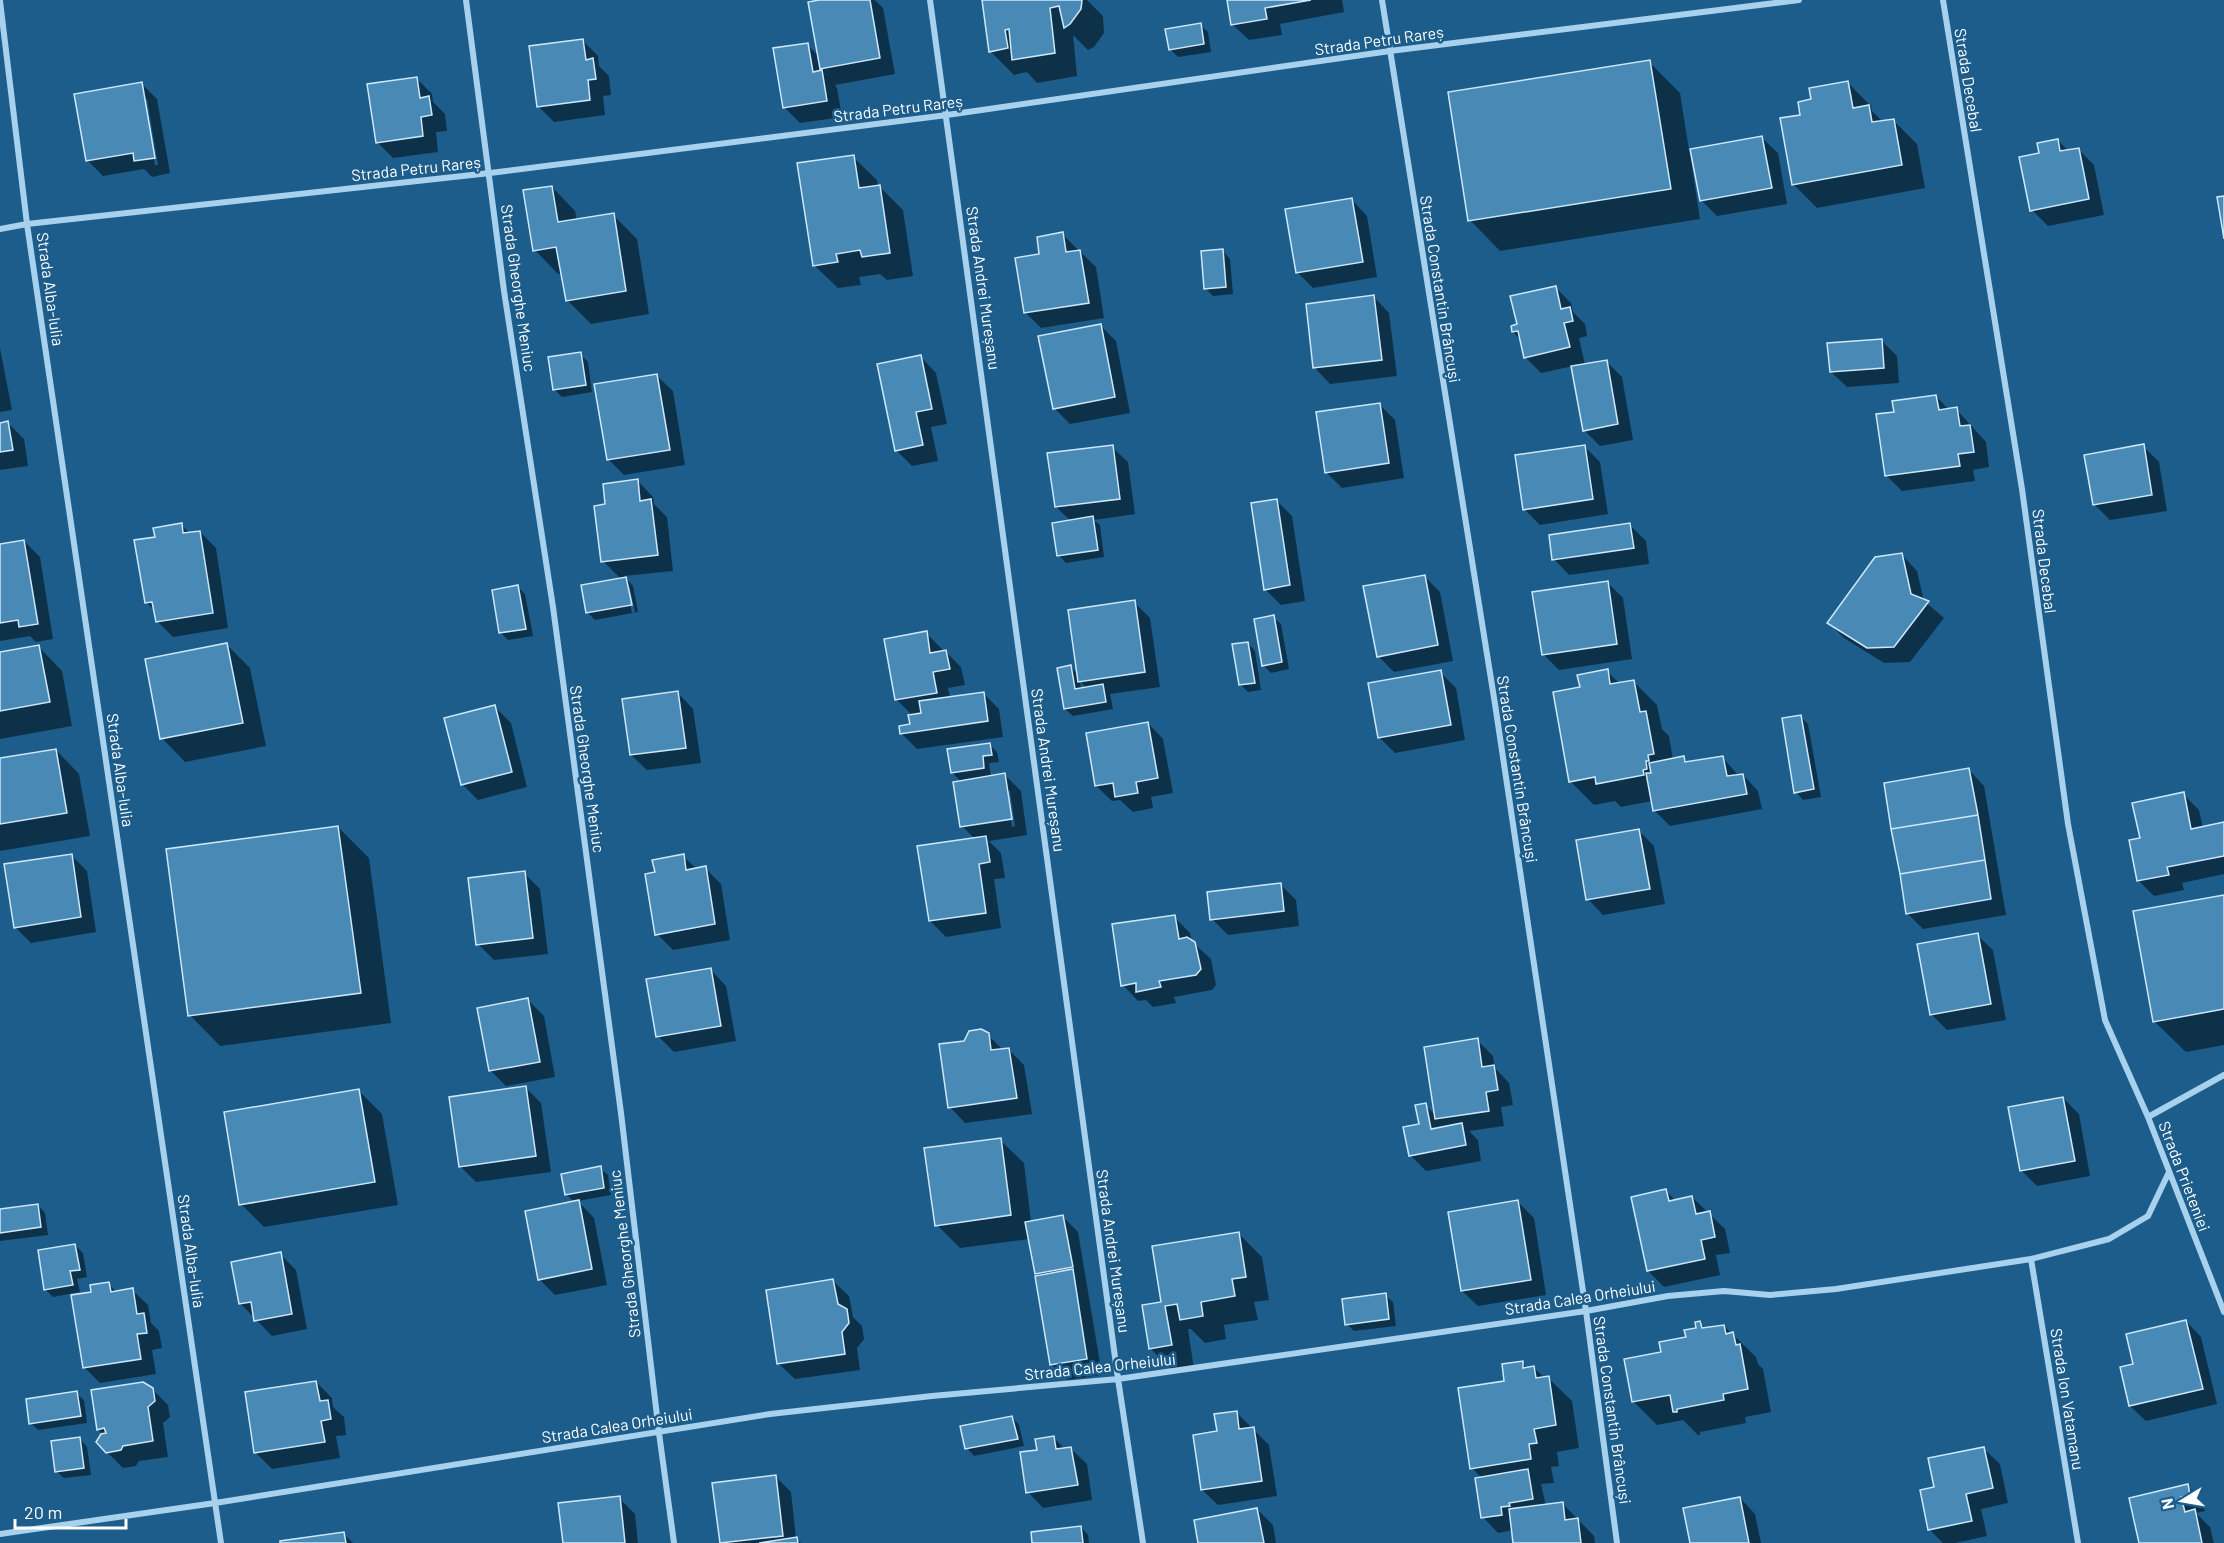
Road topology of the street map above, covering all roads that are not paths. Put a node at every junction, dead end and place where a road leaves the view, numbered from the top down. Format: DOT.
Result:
graph roads {
  1 [pos="466,0"];
  2 [pos="930,0"];
  3 [pos="1382,0"];
  4 [pos="1799,0"];
  5 [pos="1943,0"];
  6 [pos="0,1"];
  7 [pos="1390,51"];
  8 [pos="947,116"];
  9 [pos="490,173"];
  10 [pos="27,224"];
  11 [pos="0,229"];
  12 [pos="2224,1075"];
  13 [pos="2148,1117"];
  14 [pos="2169,1172"];
  15 [pos="2031,1259"];
  16 [pos="1586,1311"];
  17 [pos="2224,1312"];
  18 [pos="1118,1379"];
  19 [pos="659,1432"];
  20 [pos="215,1503"];
  21 [pos="0,1534"];
  22 [pos="221,1543"];
  23 [pos="674,1543"];
  24 [pos="1143,1543"];
  25 [pos="1617,1543"];
  26 [pos="2079,1543"];
  1 -- 9 [label="street, Strada Gheorghe Meniuc"];
  2 -- 8 [label="street, Strada Andrei Mureșanu"];
  3 -- 7 [label="street, Strada Constantin Brâncuși"];
  4 -- 7 [label="street, Strada Petru Rareș"];
  5 -- 13 [label="street, Strada Decebal"];
  6 -- 10 [label="street, Strada Alba-Iulia"];
  7 -- 8 [label="street, Strada Petru Rareș"];
  7 -- 16 [label="street, Strada Constantin Brâncuși"];
  8 -- 9 [label="street, Strada Petru Rareș"];
  8 -- 18 [label="street, Strada Andrei Mureșanu"];
  9 -- 10 [label="street, Strada Petru Rareș"];
  9 -- 19 [label="street, Strada Gheorghe Meniuc"];
  10 -- 11 [label="street, Strada Petru Rareș"];
  10 -- 20 [label="street, Strada Alba-Iulia"];
  12 -- 13 [label="street"];
  13 -- 14 [label="street, Strada Prieteniei"];
  14 -- 15 [label="street, Strada Calea Orheiului"];
  14 -- 17 [label="street, Strada Prieteniei"];
  15 -- 16 [label="street, Strada Calea Orheiului"];
  15 -- 26 [label="street, Strada Ion Vatamanu"];
  16 -- 18 [label="street, Strada Calea Orheiului"];
  16 -- 25 [label="street, Strada Constantin Brâncuși"];
  18 -- 19 [label="street, Strada Calea Orheiului"];
  18 -- 24 [label="street, Strada Andrei Mureșanu"];
  19 -- 20 [label="street, Strada Calea Orheiului"];
  19 -- 23 [label="street, Strada Gheorghe Meniuc"];
  20 -- 21 [label="street, Strada Calea Orheiului"];
  20 -- 22 [label="street, Strada Alba-Iulia"];
}
